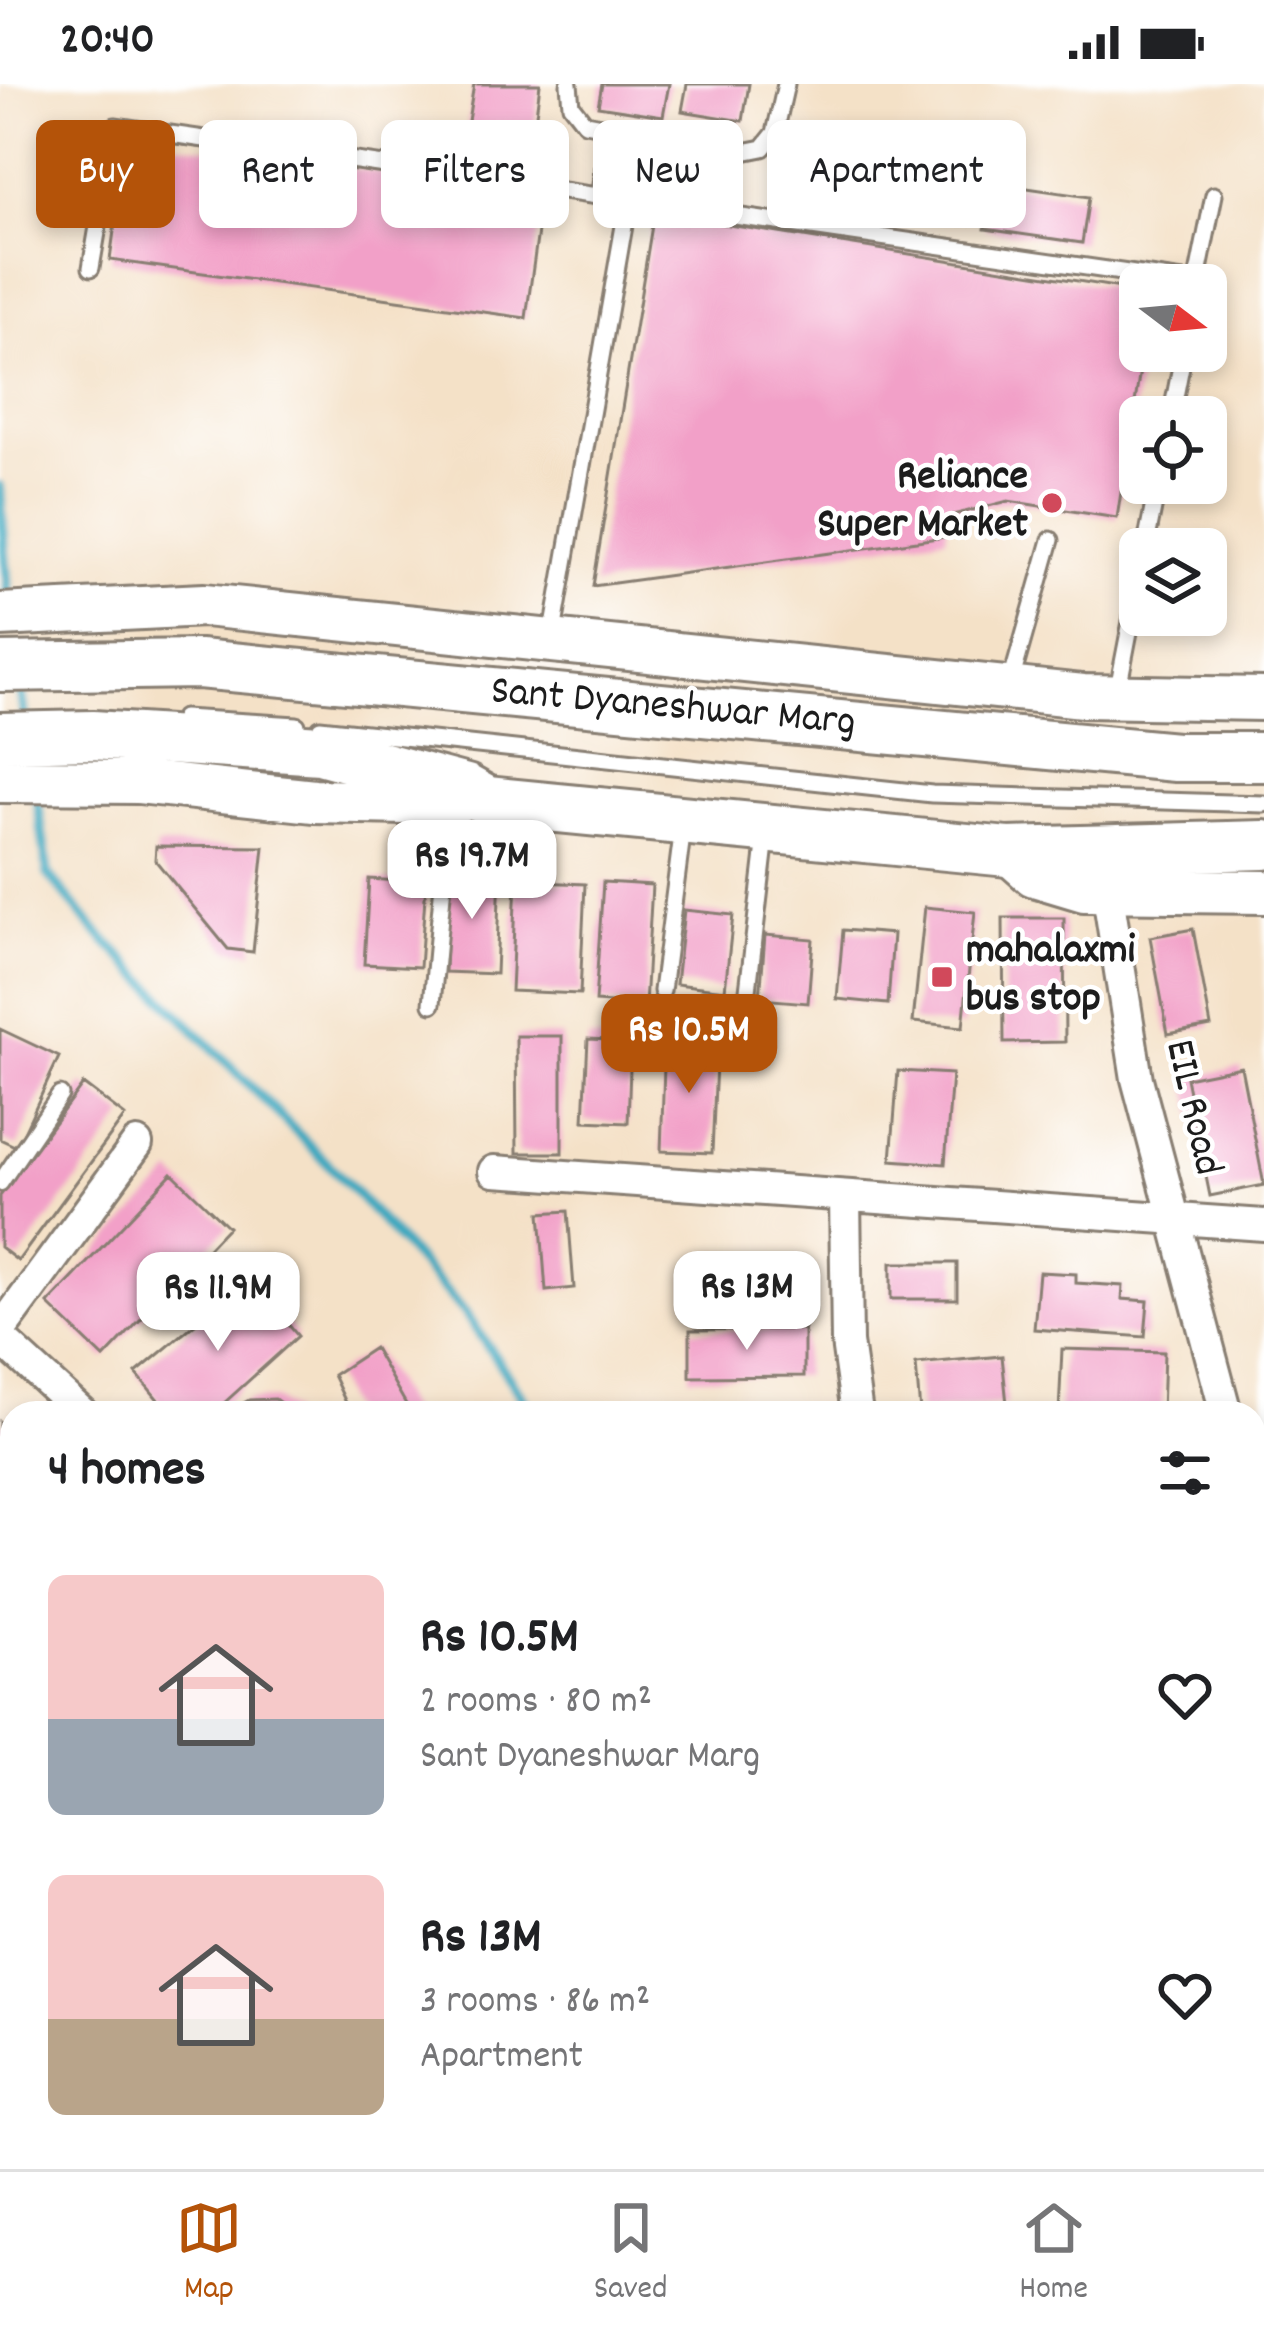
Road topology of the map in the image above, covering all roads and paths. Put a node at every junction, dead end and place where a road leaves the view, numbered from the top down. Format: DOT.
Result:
graph roads {
  1 [pos="569,84"];
  2 [pos="786,84"];
  3 [pos="593,125"];
  4 [pos="743,152"];
  5 [pos="593,192"];
  6 [pos="1214,194"];
  7 [pos="743,214"];
  8 [pos="624,228"];
  9 [pos="1201,264"];
  10 [pos="91,268"];
  11 [pos="1119,272"];
  12 [pos="1051,541"];
  13 [pos="0,615"];
  14 [pos="1128,636"];
  15 [pos="551,641"];
  16 [pos="0,667"];
  17 [pos="1009,688"];
  18 [pos="1117,697"];
  19 [pos="1264,699"];
  20 [pos="172,717"];
  21 [pos="0,737"];
  22 [pos="1264,757"];
  23 [pos="0,781"];
  24 [pos="458,796"];
  25 [pos="1264,804"];
  26 [pos="684,818"];
  27 [pos="767,827"];
  28 [pos="1264,845"];
  29 [pos="1008,852"];
  30 [pos="1107,889"];
  31 [pos="1264,892"];
  32 [pos="662,991"];
  33 [pos="747,999"];
  34 [pos="432,1004"];
  35 [pos="60,1095"];
  36 [pos="137,1144"];
  37 [pos="494,1171"];
  38 [pos="0,1183"];
  39 [pos="845,1196"];
  40 [pos="1174,1220"];
  41 [pos="1264,1225"];
  42 [pos="0,1335"];
  43 [pos="69,1401"];
  44 [pos="855,1401"];
  45 [pos="1223,1401"];
  1 -- 3 [label="lane"];
  2 -- 4 [label="lane"];
  5 -- 10 [label="lane"];
  6 -- 9 [label="lane"];
  7 -- 11 [label="lane"];
  8 -- 15 [label="lane"];
  12 -- 17 [label="lane"];
  13 -- 15 [label="street"];
  14 -- 18 [label="lane"];
  15 -- 17 [label="street"];
  16 -- 22 [label="main road, Sant Dyaneshwar Marg"];
  17 -- 18 [label="street"];
  18 -- 19 [label="street"];
  20 -- 25 [label="lane"];
  21 -- 24 [label="main road"];
  23 -- 24 [label="street"];
  24 -- 26 [label="main road"];
  24 -- 34 [label="lane"];
  26 -- 27 [label="main road"];
  26 -- 32 [label="lane"];
  27 -- 29 [label="main road"];
  27 -- 33 [label="lane"];
  28 -- 29 [label="main road"];
  29 -- 30 [label="street"];
  30 -- 31 [label="street"];
  30 -- 40 [label="street, EIL Road"];
  35 -- 38 [label="lane"];
  36 -- 42 [label="street"];
  37 -- 39 [label="street"];
  39 -- 40 [label="street"];
  39 -- 44 [label="street"];
  40 -- 41 [label="street"];
  40 -- 45 [label="street, EIL Road"];
  42 -- 43 [label="street"];
}
